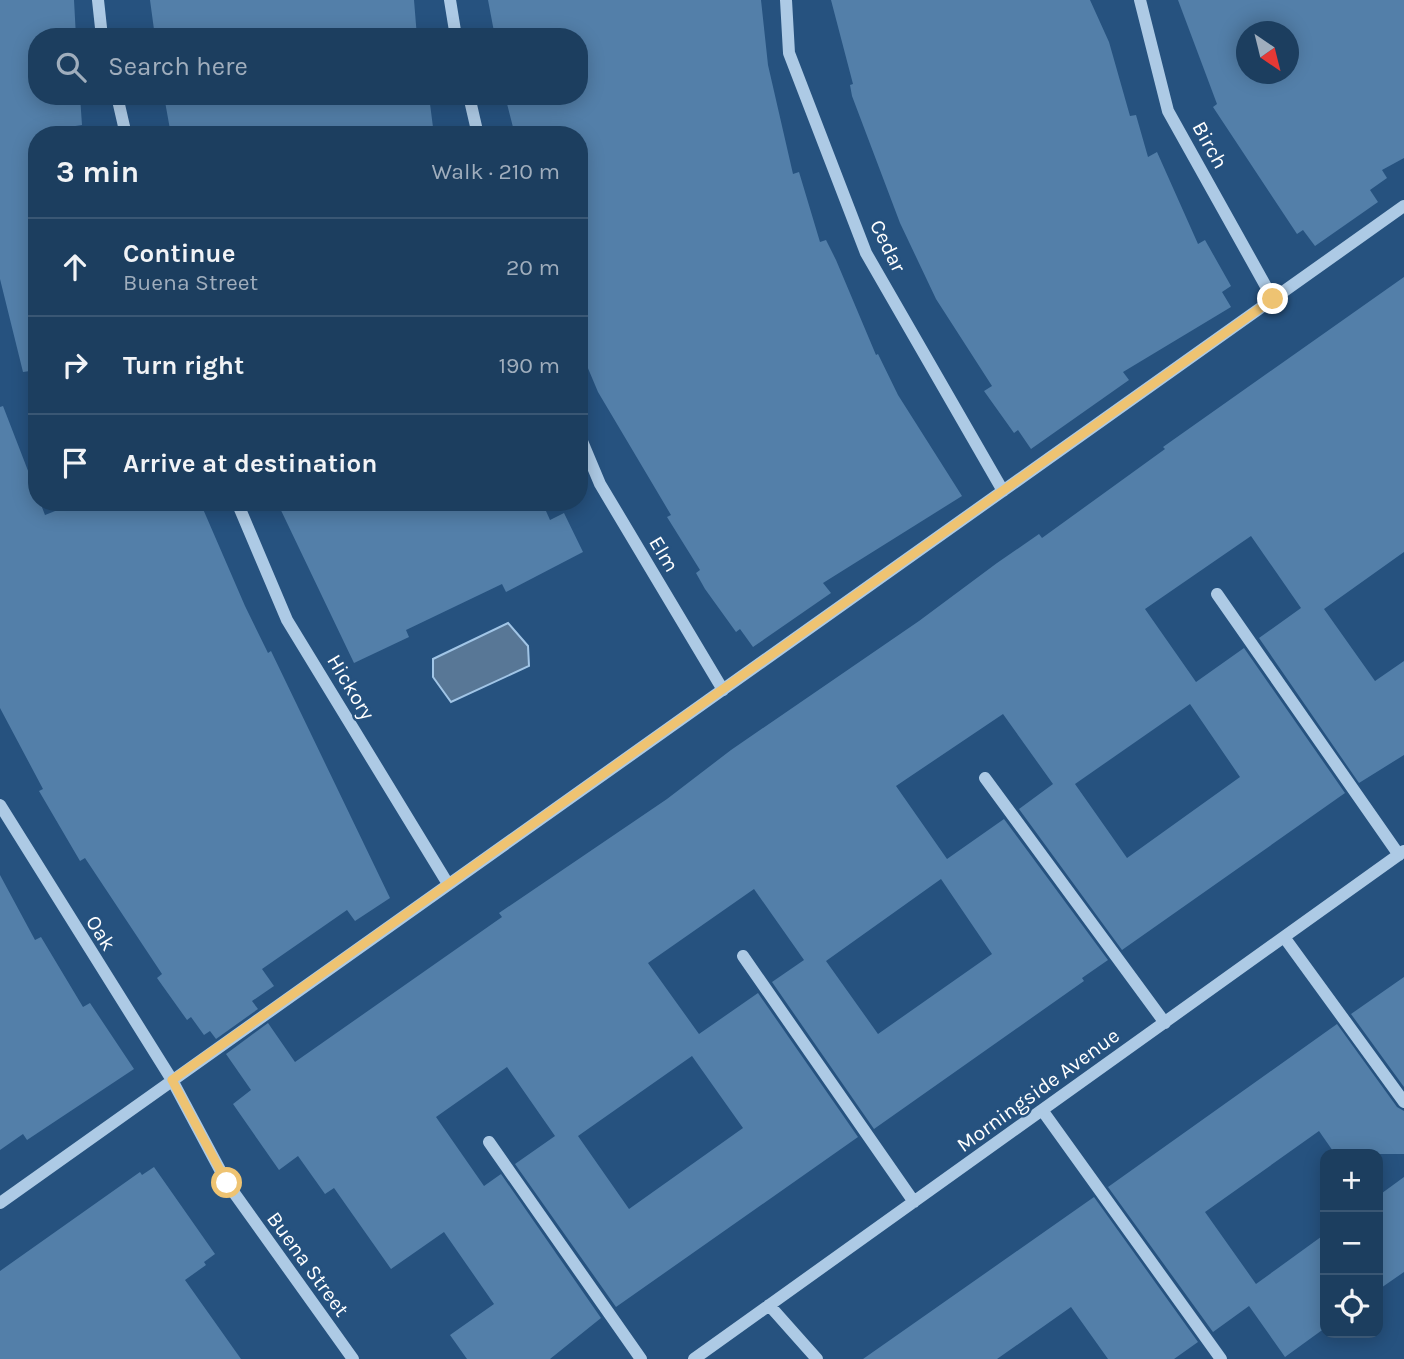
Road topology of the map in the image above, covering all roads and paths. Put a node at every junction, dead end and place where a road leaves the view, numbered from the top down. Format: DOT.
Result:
graph roads {
  1 [pos="98,0"];
  2 [pos="450,0"];
  3 [pos="786,0"];
  4 [pos="1140,0"];
  5 [pos="101,28"];
  6 [pos="455,28"];
  7 [pos="119,105"];
  8 [pos="471,105"];
  9 [pos="124,126"];
  10 [pos="476,126"];
  11 [pos="1404,206"];
  12 [pos="1273,299"];
  13 [pos="588,455"];
  14 [pos="1003,491"];
  15 [pos="241,511"];
  16 [pos="1217,594"];
  17 [pos="723,690"];
  18 [pos="985,778"];
  19 [pos="0,805"];
  20 [pos="1402,853"];
  21 [pos="448,884"];
  22 [pos="1284,937"];
  23 [pos="743,956"];
  24 [pos="1164,1023"];
  25 [pos="172,1080"];
  26 [pos="1404,1102"];
  27 [pos="1042,1110"];
  28 [pos="489,1142"];
  29 [pos="914,1202"];
  30 [pos="0,1203"];
  31 [pos="769,1305"];
  32 [pos="353,1359"];
  33 [pos="641,1359"];
  34 [pos="694,1359"];
  35 [pos="817,1359"];
  36 [pos="1221,1359"];
  1 -- 5 [label="street"];
  2 -- 6 [label="street"];
  3 -- 14 [label="street, Cedar"];
  4 -- 12 [label="street, Birch"];
  7 -- 9 [label="street"];
  8 -- 10 [label="street"];
  11 -- 12 [label="street"];
  12 -- 14 [label="street"];
  13 -- 17 [label="street, Elm"];
  14 -- 17 [label="street"];
  15 -- 21 [label="street, Hickory"];
  16 -- 20 [label="street"];
  17 -- 21 [label="street"];
  18 -- 24 [label="street"];
  19 -- 25 [label="street, Oak"];
  20 -- 22 [label="street, Morningside Avenue"];
  21 -- 25 [label="street"];
  22 -- 24 [label="street, Morningside Avenue"];
  22 -- 26 [label="street"];
  23 -- 29 [label="street"];
  24 -- 27 [label="street, Morningside Avenue"];
  25 -- 30 [label="street"];
  25 -- 32 [label="street, Buena Street"];
  27 -- 29 [label="street, Morningside Avenue"];
  27 -- 36 [label="street"];
  28 -- 33 [label="street"];
  29 -- 31 [label="street, Morningside Avenue"];
  31 -- 34 [label="street, Morningside Avenue"];
  31 -- 35 [label="street"];
}
